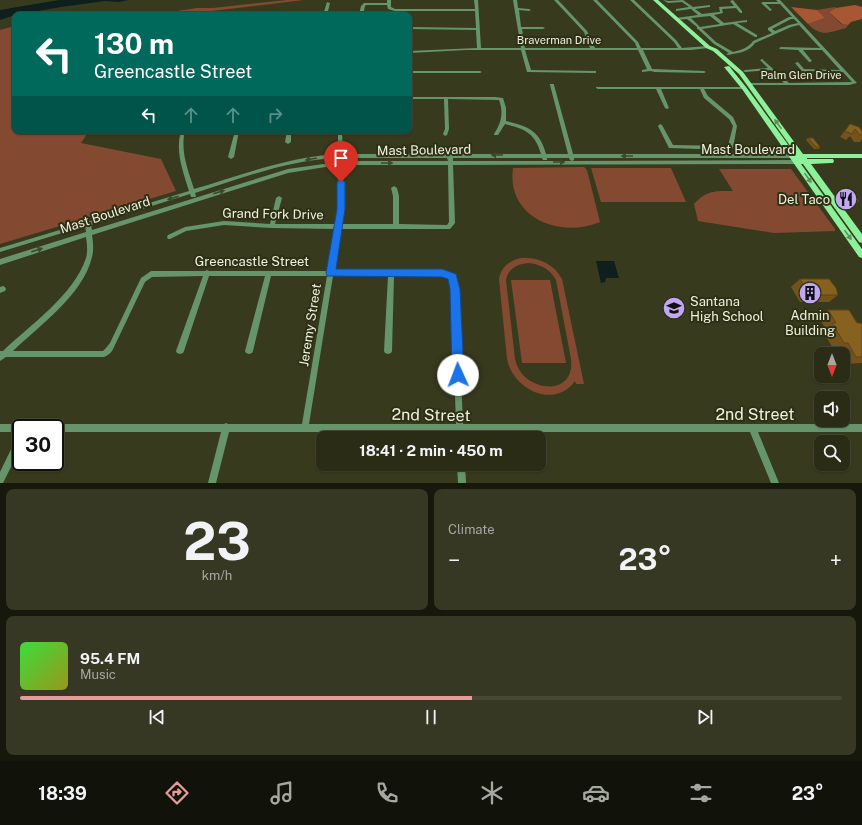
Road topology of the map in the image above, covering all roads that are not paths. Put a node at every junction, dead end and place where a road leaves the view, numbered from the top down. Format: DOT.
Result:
graph roads {
  1 [pos="476,0"];
  2 [pos="515,0"];
  3 [pos="556,0"];
  4 [pos="595,0"];
  5 [pos="632,0"];
  6 [pos="655,0"];
  7 [pos="665,0"];
  8 [pos="732,1"];
  9 [pos="762,1"];
  10 [pos="780,1"];
  11 [pos="389,2"];
  12 [pos="328,3"];
  13 [pos="709,6"];
  14 [pos="737,7"];
  15 [pos="692,8"];
  16 [pos="517,9"];
  17 [pos="476,10"];
  18 [pos="529,10"];
  19 [pos="676,10"];
  20 [pos="770,10"];
  21 [pos="326,12"];
  22 [pos="361,12"];
  23 [pos="741,12"];
  24 [pos="702,15"];
  25 [pos="711,15"];
  26 [pos="689,18"];
  27 [pos="794,18"];
  28 [pos="677,20"];
  29 [pos="746,21"];
  30 [pos="734,23"];
  31 [pos="723,24"];
  32 [pos="800,24"];
  33 [pos="412,28"];
  34 [pos="520,28"];
  35 [pos="543,28"];
  36 [pos="698,28"];
  37 [pos="477,29"];
  38 [pos="775,33"];
  39 [pos="756,36"];
  40 [pos="708,47"];
  41 [pos="781,48"];
  42 [pos="798,48"];
  43 [pos="479,49"];
  44 [pos="523,49"];
  45 [pos="593,49"];
  46 [pos="640,49"];
  47 [pos="681,49"];
  48 [pos="823,49"];
  49 [pos="412,52"];
  50 [pos="733,53"];
  51 [pos="728,54"];
  52 [pos="762,60"];
  53 [pos="810,61"];
  54 [pos="797,63"];
  55 [pos="772,69"];
  56 [pos="650,70"];
  57 [pos="804,70"];
  58 [pos="644,71"];
  59 [pos="843,71"];
  60 [pos="412,72"];
  61 [pos="480,72"];
  62 [pos="594,72"];
  63 [pos="704,72"];
  64 [pos="745,72"];
  65 [pos="812,80"];
  66 [pos="552,84"];
  67 [pos="788,84"];
  68 [pos="747,86"];
  69 [pos="598,88"];
  70 [pos="658,88"];
  71 [pos="701,88"];
  72 [pos="412,98"];
  73 [pos="446,98"];
  74 [pos="667,108"];
  75 [pos="504,122"];
  76 [pos="660,126"];
  77 [pos="182,134"];
  78 [pos="236,134"];
  79 [pos="289,134"];
  80 [pos="340,134"];
  81 [pos="445,134"];
  82 [pos="496,134"];
  83 [pos="288,142"];
  84 [pos="671,147"];
  85 [pos="230,156"];
  86 [pos="544,156"];
  87 [pos="572,156"];
  88 [pos="675,156"];
  89 [pos="862,156"];
  90 [pos="450,158"];
  91 [pos="341,159"];
  92 [pos="799,159"];
  93 [pos="862,161"];
  94 [pos="546,162"];
  95 [pos="573,162"];
  96 [pos="394,188"];
  97 [pos="192,192"];
  98 [pos="279,198"];
  99 [pos="194,200"];
  100 [pos="88,223"];
  101 [pos="272,226"];
  102 [pos="339,226"];
  103 [pos="396,226"];
  104 [pos="88,233"];
  105 [pos="170,237"];
  106 [pos="862,240"];
  107 [pos="0,250"];
  108 [pos="862,255"];
  109 [pos="0,262"];
  110 [pos="206,273"];
  111 [pos="269,273"];
  112 [pos="331,273"];
  113 [pos="391,273"];
  114 [pos="249,350"];
  115 [pos="180,351"];
  116 [pos="388,351"];
  117 [pos="1,355"];
  118 [pos="226,427"];
  119 [pos="305,427"];
  120 [pos="0,428"];
  121 [pos="12,428"];
  122 [pos="64,428"];
  123 [pos="752,428"];
  124 [pos="862,428"];
  125 [pos="460,429"];
  126 [pos="12,456"];
  127 [pos="461,471"];
  128 [pos="0,481"];
  129 [pos="212,483"];
  130 [pos="462,483"];
  131 [pos="775,483"];
  1 -- 17 [label="street"];
  2 -- 16 [label="street"];
  3 -- 45 [label="street"];
  4 -- 46 [label="street"];
  5 -- 47 [label="street"];
  6 -- 28 [label="main road"];
  7 -- 15 [label="street"];
  8 -- 14 [label="street"];
  9 -- 10 [label="street"];
  9 -- 20 [label="street"];
  10 -- 27 [label="street"];
  11 -- 17 [label="street"];
  11 -- 22 [label="street"];
  12 -- 21 [label="street"];
  13 -- 15 [label="street"];
  14 -- 23 [label="street"];
  14 -- 25 [label="street"];
  15 -- 19 [label="street"];
  15 -- 24 [label="street"];
  16 -- 18 [label="street"];
  16 -- 34 [label="street"];
  17 -- 37 [label="street"];
  24 -- 25 [label="street"];
  24 -- 26 [label="street"];
  25 -- 26 [label="street"];
  25 -- 31 [label="street"];
  26 -- 28 [label="street"];
  26 -- 36 [label="street"];
  27 -- 32 [label="street"];
  27 -- 38 [label="street"];
  28 -- 40 [label="main road"];
  29 -- 30 [label="street"];
  30 -- 31 [label="street"];
  30 -- 39 [label="street"];
  31 -- 36 [label="street"];
  32 -- 38 [label="street"];
  32 -- 48 [label="street"];
  33 -- 37 [label="street"];
  34 -- 35 [label="street"];
  34 -- 44 [label="street"];
  36 -- 50 [label="street"];
  37 -- 43 [label="street"];
  38 -- 50 [label="street"];
  40 -- 47 [label="street, Braverman Drive"];
  40 -- 68 [label="main road"];
  40 -- 68 [label="main road"];
  41 -- 42 [label="street"];
  42 -- 48 [label="street"];
  42 -- 53 [label="street"];
  43 -- 44 [label="street, Braverman Drive"];
  43 -- 49 [label="street, Braverman Drive"];
  44 -- 45 [label="street, Braverman Drive"];
  44 -- 62 [label="street"];
  45 -- 46 [label="street, Braverman Drive"];
  46 -- 47 [label="street, Braverman Drive"];
  46 -- 56 [label="street"];
  48 -- 59 [label="street"];
  50 -- 51 [label="street"];
  52 -- 55 [label="street"];
  54 -- 57 [label="street"];
  55 -- 64 [label="street"];
  55 -- 67 [label="street"];
  56 -- 58 [label="street"];
  56 -- 63 [label="street"];
  57 -- 59 [label="street"];
  57 -- 65 [label="street"];
  59 -- 67 [label="street, Palm Glen Drive"];
  60 -- 61 [label="street"];
  66 -- 87 [label="street"];
  67 -- 68 [label="street, Palm Glen Drive"];
  68 -- 71 [label="street, Palm Glen Drive"];
  68 -- 92 [label="main road"];
  69 -- 70 [label="street, Palm Glen Drive"];
  70 -- 71 [label="street, Palm Glen Drive"];
  70 -- 74 [label="street"];
  71 -- 84 [label="street"];
  72 -- 73 [label="street"];
  73 -- 75 [label="street"];
  73 -- 81 [label="street"];
  75 -- 82 [label="street"];
  75 -- 86 [label="street"];
  76 -- 84 [label="street"];
  77 -- 97 [label="street"];
  78 -- 85 [label="street"];
  79 -- 83 [label="street"];
  80 -- 91 [label="street, Jeremy Street"];
  84 -- 88 [label="street"];
  86 -- 87 [label="street, Mast Boulevard"];
  86 -- 90 [label="street, Mast Boulevard, one-way"];
  86 -- 94 [label="street"];
  88 -- 87 [label="street, Mast Boulevard, one-way"];
  87 -- 95 [label="street"];
  88 -- 92 [label="street, Mast Boulevard"];
  89 -- 92 [label="main road, Mast Boulevard"];
  90 -- 91 [label="street, Mast Boulevard"];
  90 -- 94 [label="street, Mast Boulevard"];
  90 -- 103 [label="street, Grand Fork Drive"];
  91 -- 97 [label="street, Mast Boulevard, one-way"];
  99 -- 91 [label="street, Mast Boulevard, one-way"];
  91 -- 102 [label="street, Jeremy Street"];
  92 -- 93 [label="main road, Mast Boulevard"];
  92 -- 95 [label="street, Mast Boulevard"];
  92 -- 106 [label="main road"];
  92 -- 108 [label="main road, one-way"];
  94 -- 95 [label="street, Mast Boulevard, one-way"];
  96 -- 103 [label="street"];
  97 -- 99 [label="street"];
  97 -- 100 [label="street, Mast Boulevard, one-way"];
  98 -- 101 [label="street"];
  99 -- 104 [label="street, Mast Boulevard"];
  100 -- 104 [label="street"];
  100 -- 107 [label="street, Mast Boulevard"];
  101 -- 102 [label="street, Grand Fork Drive"];
  101 -- 105 [label="street, Grand Fork Drive"];
  102 -- 103 [label="street, Grand Fork Drive"];
  102 -- 112 [label="street, Jeremy Street"];
  109 -- 104 [label="street, Mast Boulevard, one-way"];
  104 -- 117 [label="street"];
  110 -- 111 [label="street, Greencastle Street"];
  110 -- 115 [label="street"];
  110 -- 117 [label="street, Greencastle Street"];
  111 -- 112 [label="street, Greencastle Street"];
  111 -- 114 [label="street"];
  112 -- 113 [label="street, Greencastle Street"];
  112 -- 119 [label="street, Jeremy Street"];
  113 -- 116 [label="street"];
  113 -- 125 [label="street, Greencastle Street"];
  118 -- 119 [label="street, 2nd Street"];
  118 -- 122 [label="street, 2nd Street"];
  118 -- 129 [label="street"];
  119 -- 125 [label="street, 2nd Street"];
  120 -- 121 [label="street, 2nd Street"];
  123 -- 124 [label="street, 2nd Street"];
  123 -- 125 [label="street, 2nd Street"];
  123 -- 131 [label="street"];
  126 -- 128 [label="street"];
  127 -- 130 [label="street"];
}
